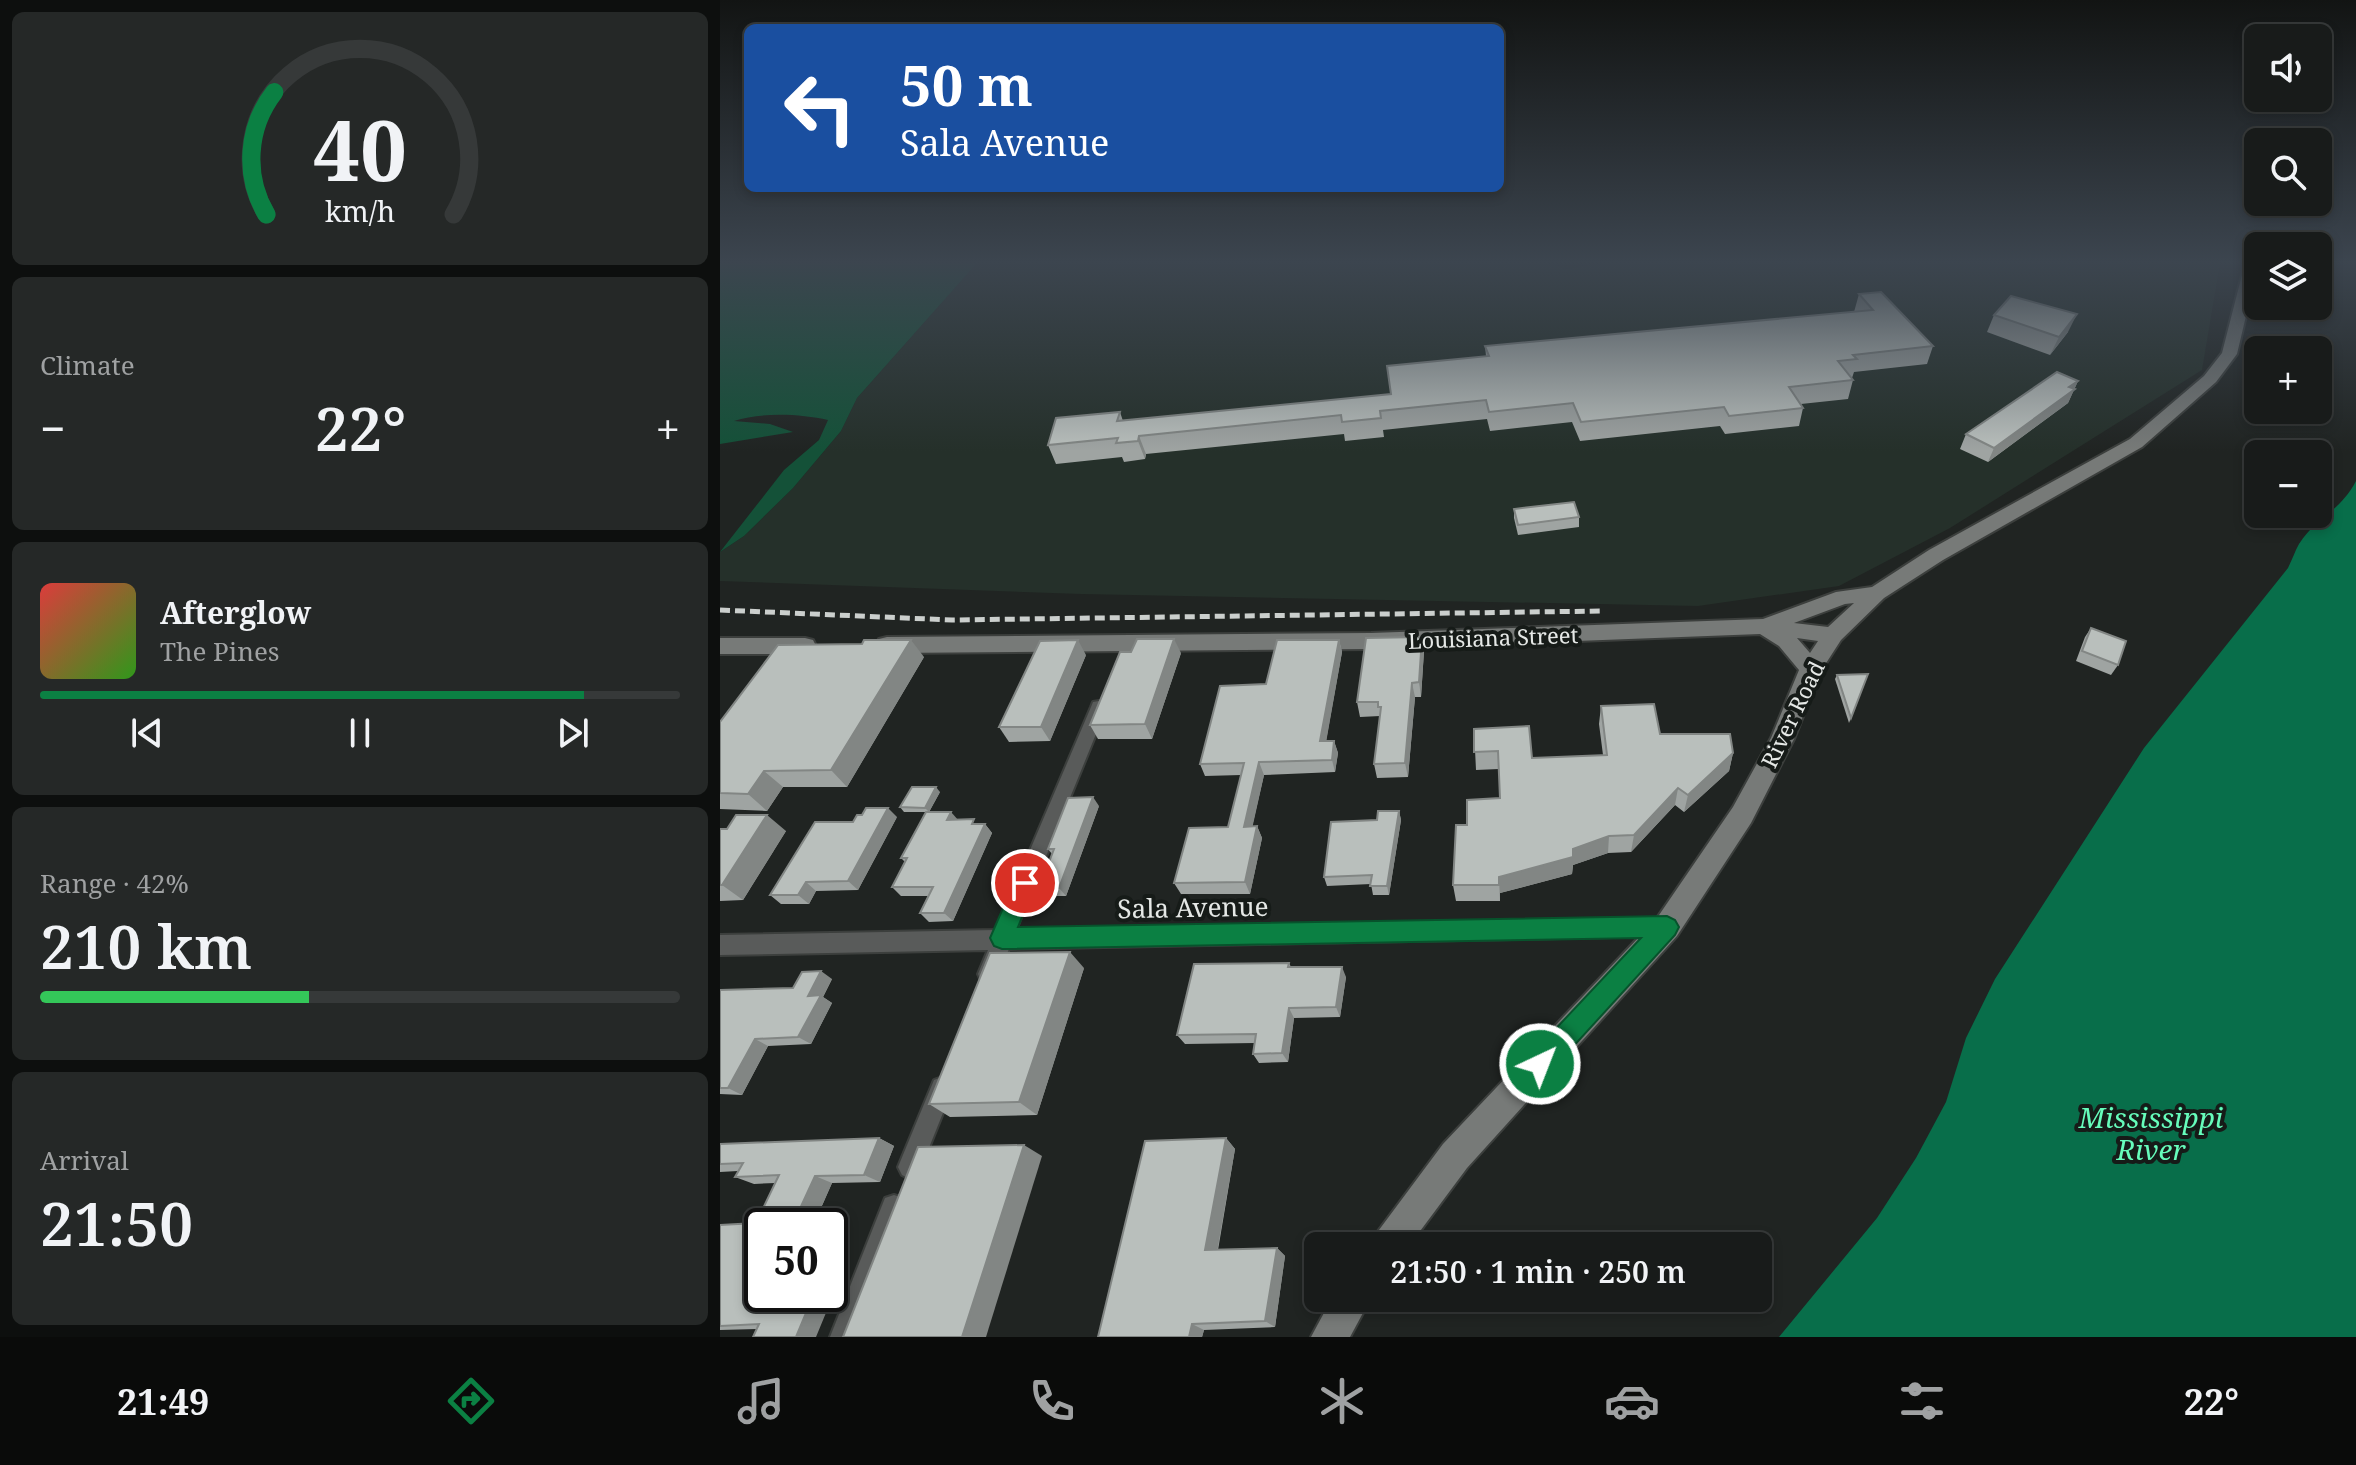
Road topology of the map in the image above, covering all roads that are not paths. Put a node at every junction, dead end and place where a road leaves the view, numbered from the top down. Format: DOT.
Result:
graph roads {
  1 [pos="2236,325"];
  2 [pos="1877,593"];
  3 [pos="1761,626"];
  4 [pos="1833,635"];
  5 [pos="871,645"];
  6 [pos="720,646"];
  7 [pos="823,646"];
  8 [pos="1811,669"];
  9 [pos="1108,686"];
  10 [pos="1667,927"];
  11 [pos="1002,938"];
  12 [pos="720,945"];
  13 [pos="978,997"];
  14 [pos="949,1071"];
  15 [pos="1398,1232"];
  16 [pos="1344,1312"];
  17 [pos="843,1337"];
  18 [pos="1329,1337"];
  1 -- 2 [label="main road, River Road"];
  2 -- 3 [label="main road"];
  2 -- 4 [label="main road, River Road"];
  3 -- 4 [label="main road, Louisiana Street"];
  3 -- 5 [label="main road, Louisiana Street"];
  3 -- 8 [label="main road"];
  4 -- 8 [label="main road, River Road"];
  6 -- 7 [label="main road"];
  8 -- 10 [label="main road, River Road"];
  9 -- 11 [label="street"];
  10 -- 11 [label="street, Sala Avenue"];
  10 -- 15 [label="main road, River Road"];
  11 -- 12 [label="street, Sala Avenue"];
  11 -- 13 [label="street"];
  14 -- 17 [label="street"];
  16 -- 18 [label="main road"];
}
